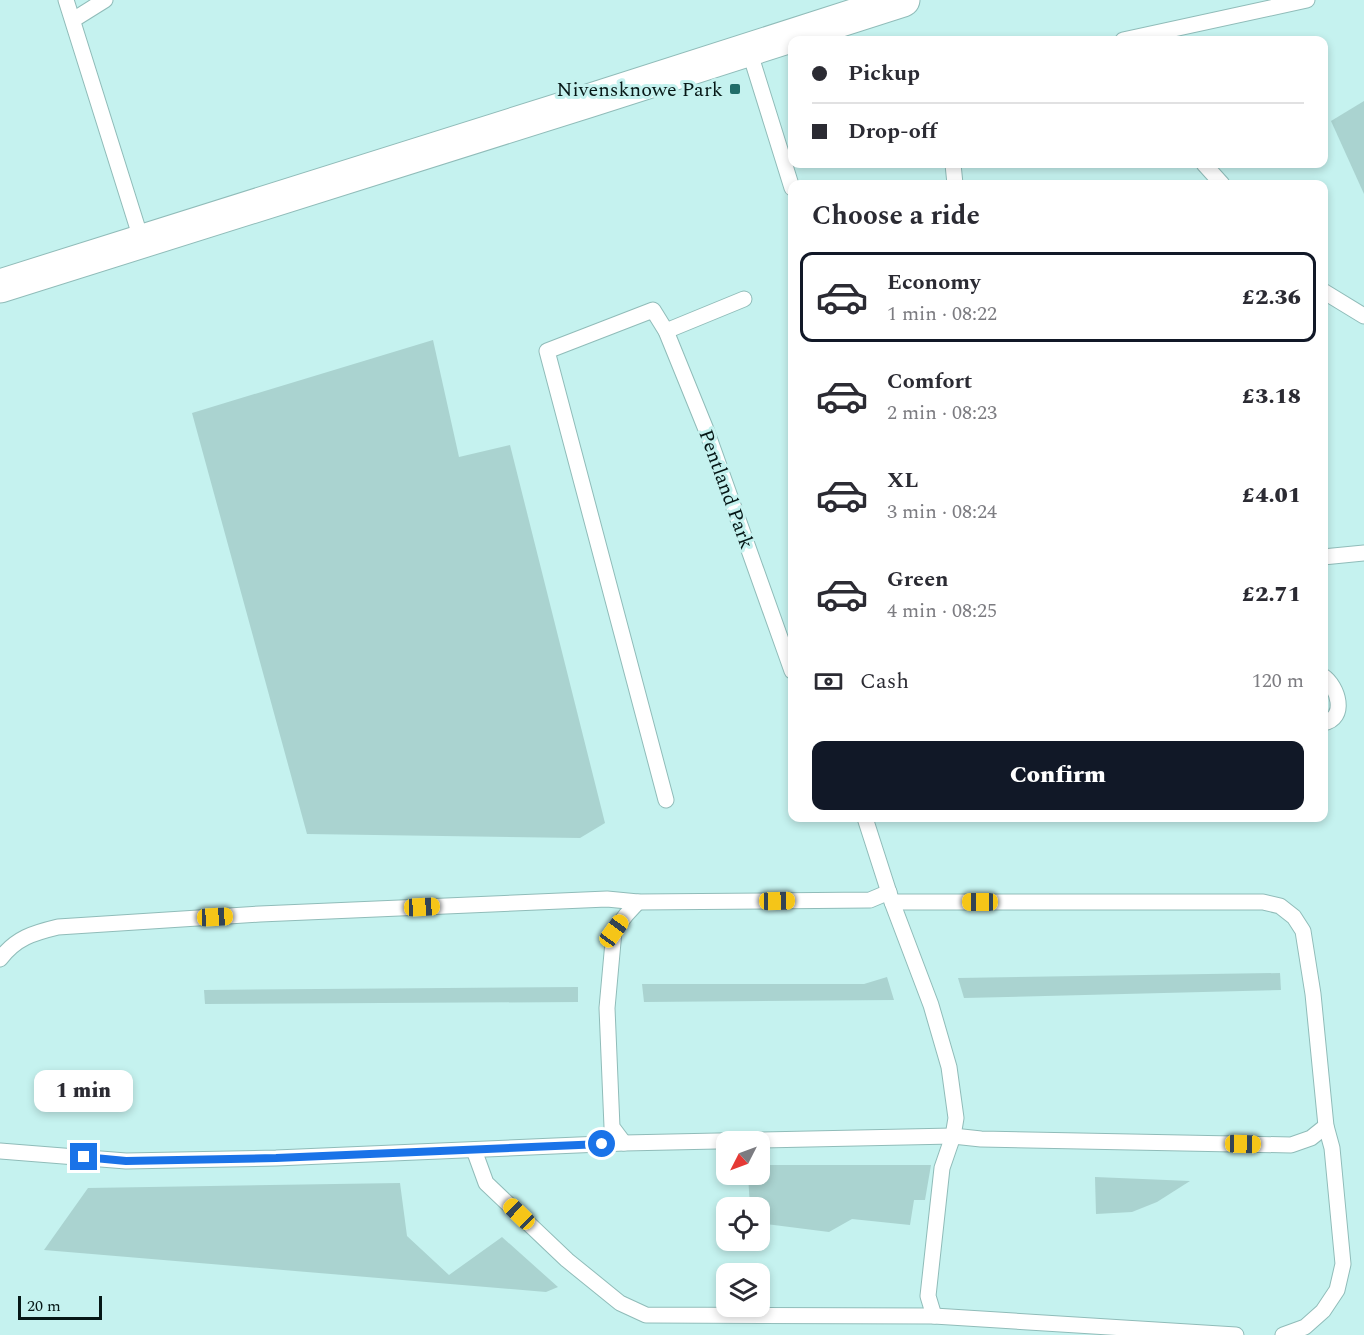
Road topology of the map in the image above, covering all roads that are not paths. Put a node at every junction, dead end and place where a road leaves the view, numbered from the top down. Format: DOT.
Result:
graph roads {
  1 [pos="66,0"];
  2 [pos="105,0"];
  3 [pos="903,0"];
  4 [pos="1307,0"];
  5 [pos="73,20"];
  6 [pos="792,36"];
  7 [pos="1141,36"];
  8 [pos="788,37"];
  9 [pos="749,50"];
  10 [pos="1208,168"];
  11 [pos="790,180"];
  12 [pos="1218,180"];
  13 [pos="142,242"];
  14 [pos="0,286"];
  15 [pos="1328,294"];
  16 [pos="744,299"];
  17 [pos="1364,316"];
  18 [pos="666,331"];
  19 [pos="1364,553"];
  20 [pos="1328,556"];
  21 [pos="788,660"];
  22 [pos="1328,680"];
  23 [pos="1328,722"];
  24 [pos="666,800"];
  25 [pos="866,822"];
  26 [pos="891,897"];
  27 [pos="638,903"];
  28 [pos="0,959"];
  29 [pos="1326,1126"];
  30 [pos="953,1136"];
  31 [pos="624,1143"];
  32 [pos="0,1150"];
  33 [pos="474,1150"];
  34 [pos="934,1316"];
  35 [pos="1236,1335"];
  36 [pos="1283,1335"];
  1 -- 5 [label="lane"];
  2 -- 5 [label="lane"];
  3 -- 6 [label="main road"];
  4 -- 7 [label="lane"];
  5 -- 13 [label="lane"];
  8 -- 9 [label="main road"];
  9 -- 11 [label="lane"];
  9 -- 13 [label="main road"];
  10 -- 12 [label="lane"];
  13 -- 14 [label="main road"];
  15 -- 17 [label="lane"];
  16 -- 18 [label="lane"];
  18 -- 21 [label="lane, Pentland Park"];
  18 -- 24 [label="lane, Pentland Park"];
  19 -- 20 [label="lane"];
  22 -- 23 [label="lane"];
  25 -- 26 [label="lane"];
  26 -- 27 [label="lane"];
  26 -- 29 [label="lane"];
  26 -- 30 [label="lane"];
  27 -- 28 [label="lane"];
  27 -- 31 [label="lane"];
  29 -- 30 [label="lane"];
  29 -- 36 [label="lane"];
  30 -- 31 [label="lane"];
  30 -- 34 [label="lane"];
  31 -- 33 [label="lane"];
  32 -- 33 [label="lane"];
  33 -- 34 [label="lane"];
  34 -- 35 [label="lane"];
}
